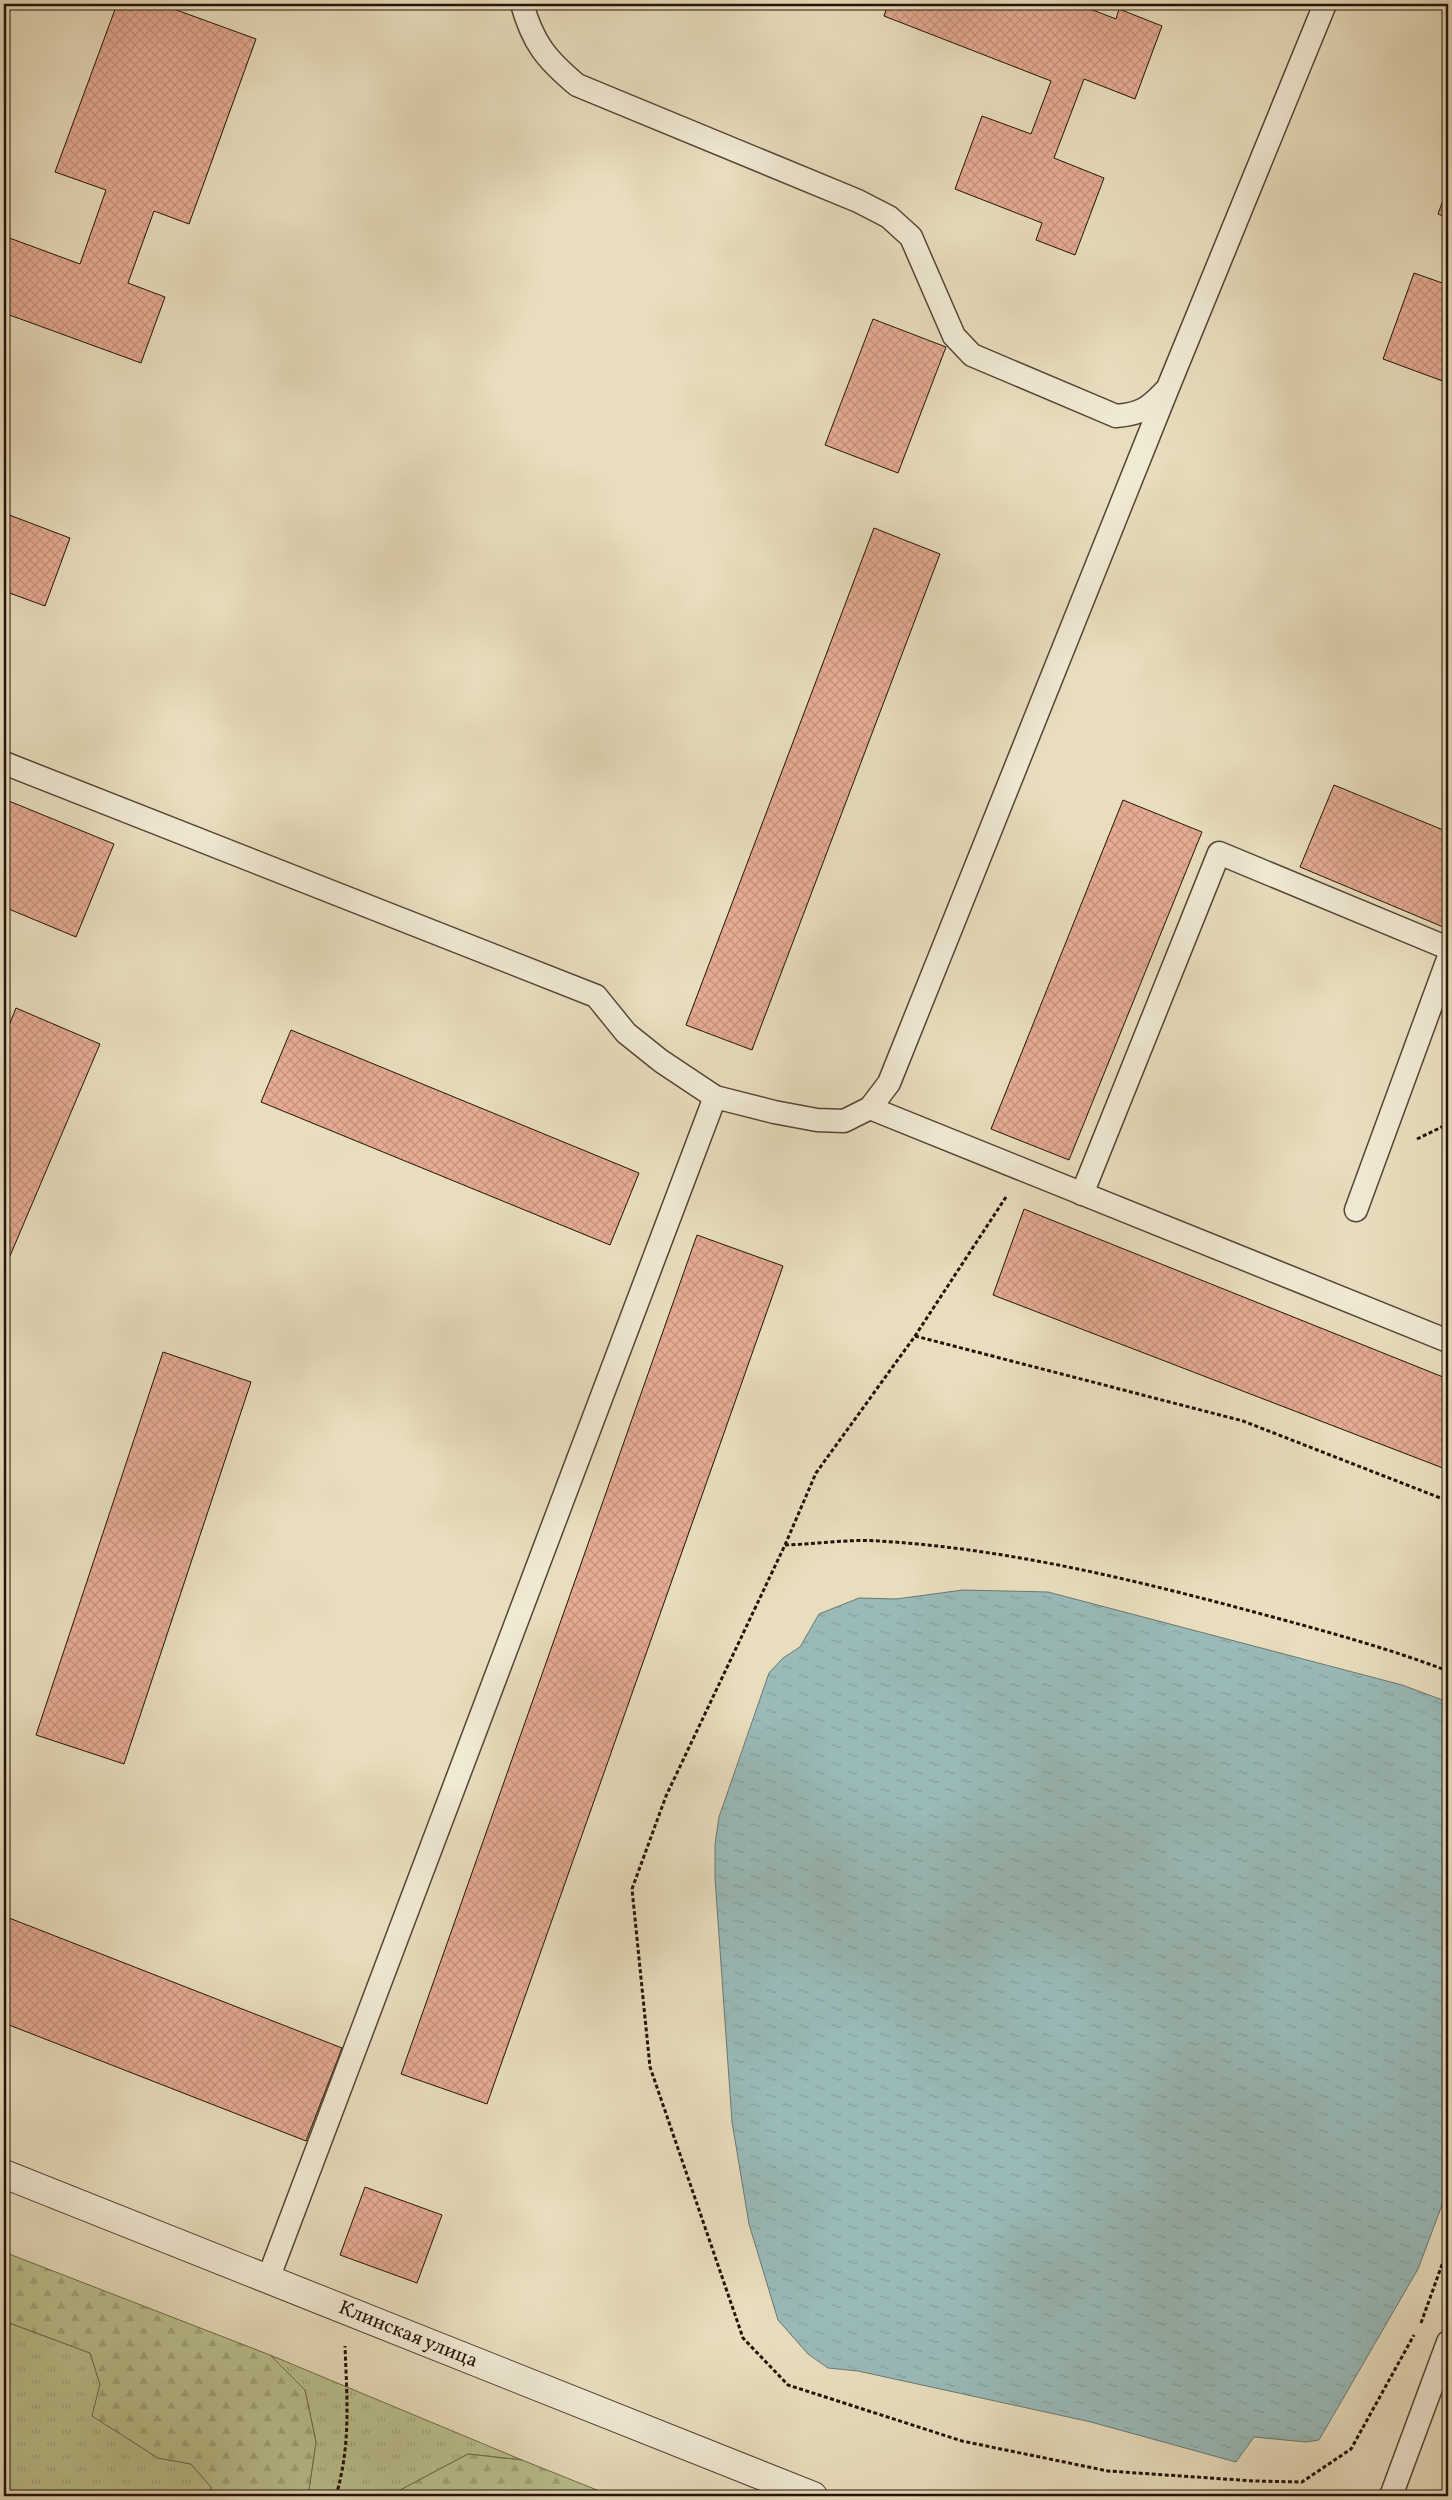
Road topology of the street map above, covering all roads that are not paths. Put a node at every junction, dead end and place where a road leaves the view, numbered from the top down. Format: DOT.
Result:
graph roads {
  1 [pos="522,4"];
  2 [pos="1325,4"];
  3 [pos="1167,390"];
  4 [pos="4,762"];
  5 [pos="1448,948"];
  6 [pos="1448,959"];
  7 [pos="715,1097"];
  8 [pos="870,1108"];
  9 [pos="1082,1194"];
  10 [pos="1356,1210"];
  11 [pos="1448,1341"];
  12 [pos="4,2174"];
  13 [pos="268,2279"];
  14 [pos="1448,2342"];
  15 [pos="813,2496"];
  16 [pos="1391,2496"];
  1 -- 3 [label="lane"];
  2 -- 3 [label="lane"];
  3 -- 8 [label="lane"];
  4 -- 7 [label="lane"];
  5 -- 9 [label="lane"];
  6 -- 10 [label="lane"];
  7 -- 8 [label="lane"];
  7 -- 13 [label="lane"];
  8 -- 9 [label="lane"];
  9 -- 11 [label="lane"];
  12 -- 13 [label="street, Клинская улица"];
  13 -- 15 [label="street, Клинская улица"];
  14 -- 16 [label="lane"];
}
